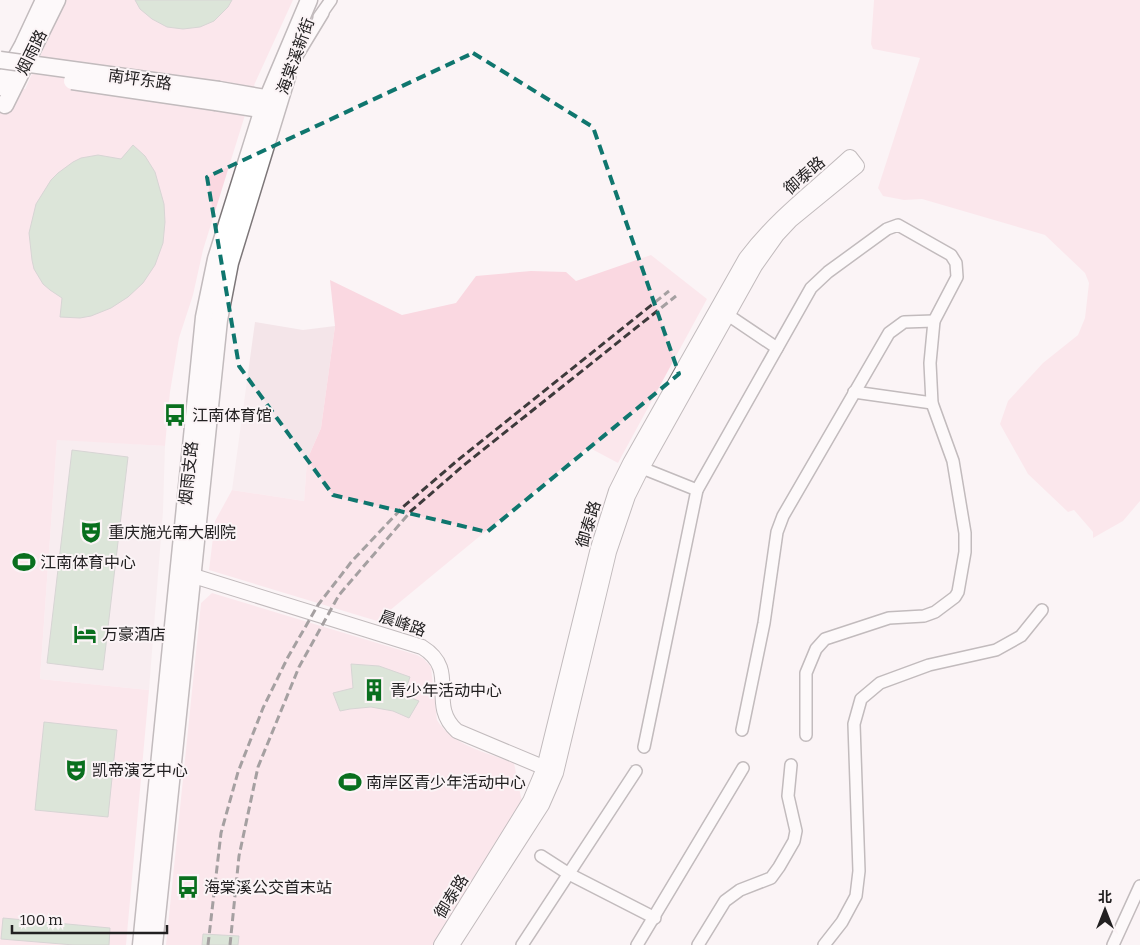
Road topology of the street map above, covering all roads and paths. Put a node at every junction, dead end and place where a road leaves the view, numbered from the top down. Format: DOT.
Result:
graph roads {
  1 [pos="44,0"];
  2 [pos="56,0"];
  3 [pos="309,0"];
  4 [pos="330,0"];
  5 [pos="320,6"];
  6 [pos="300,35"];
  7 [pos="287,48"];
  8 [pos="0,60"];
  9 [pos="289,69"];
  10 [pos="0,71"];
  11 [pos="0,87"];
  12 [pos="218,96"];
  13 [pos="6,105"];
  14 [pos="271,105"];
  15 [pos="854,162"];
  16 [pos="723,312"];
  17 [pos="934,321"];
  18 [pos="777,348"];
  19 [pos="854,392"];
  20 [pos="932,403"];
  21 [pos="642,468"];
  22 [pos="697,490"];
  23 [pos="185,573"];
  24 [pos="1042,610"];
  25 [pos="742,730"];
  26 [pos="806,734"];
  27 [pos="644,747"];
  28 [pos="791,765"];
  29 [pos="743,768"];
  30 [pos="550,770"];
  31 [pos="636,771"];
  32 [pos="541,856"];
  33 [pos="569,874"];
  34 [pos="1140,886"];
  35 [pos="655,918"];
  36 [pos="141,945"];
  37 [pos="154,945"];
  38 [pos="441,945"];
  39 [pos="452,945"];
  40 [pos="522,945"];
  41 [pos="637,945"];
  42 [pos="698,945"];
  43 [pos="824,945"];
  44 [pos="1113,945"];
  1 -- 11 [label="main road, 烟雨路"];
  2 -- 13 [label="main road, 烟雨路"];
  3 -- 7 [label="main road, 海棠溪新街"];
  4 -- 5 [label="street"];
  5 -- 6 [label="main road, 海棠溪新街"];
  5 -- 9 [label="street"];
  6 -- 7 [label="street"];
  6 -- 9 [label="main road, 海棠溪新街"];
  7 -- 14 [label="main road, 海棠溪新街"];
  8 -- 12 [label="main road, 南坪东路, bridge"];
  9 -- 14 [label="main road, 海棠溪新街"];
  10 -- 12 [label="main road, 南坪东路, bridge"];
  12 -- 14 [label="main road, 南坪东路"];
  14 -- 23 [label="main road, 烟雨支路"];
  15 -- 16 [label="street, 御泰路"];
  16 -- 18 [label="street"];
  16 -- 21 [label="street, 御泰路"];
  16 -- 30 [label="street, 御泰路"];
  17 -- 18 [label="street"];
  17 -- 19 [label="street"];
  17 -- 20 [label="street"];
  18 -- 22 [label="street"];
  19 -- 20 [label="street"];
  19 -- 25 [label="street"];
  20 -- 26 [label="street"];
  21 -- 22 [label="street"];
  21 -- 30 [label="street, 御泰路"];
  22 -- 27 [label="street"];
  23 -- 30 [label="street, 晨峰路"];
  23 -- 36 [label="main road, 烟雨支路"];
  23 -- 37 [label="main road, 烟雨支路"];
  24 -- 43 [label="street"];
  28 -- 42 [label="street"];
  29 -- 35 [label="street"];
  30 -- 38 [label="street, 御泰路"];
  30 -- 39 [label="street, 御泰路"];
  31 -- 33 [label="street"];
  32 -- 33 [label="street"];
  33 -- 35 [label="street"];
  33 -- 40 [label="street"];
  34 -- 44 [label="street"];
  35 -- 41 [label="street"];
}
